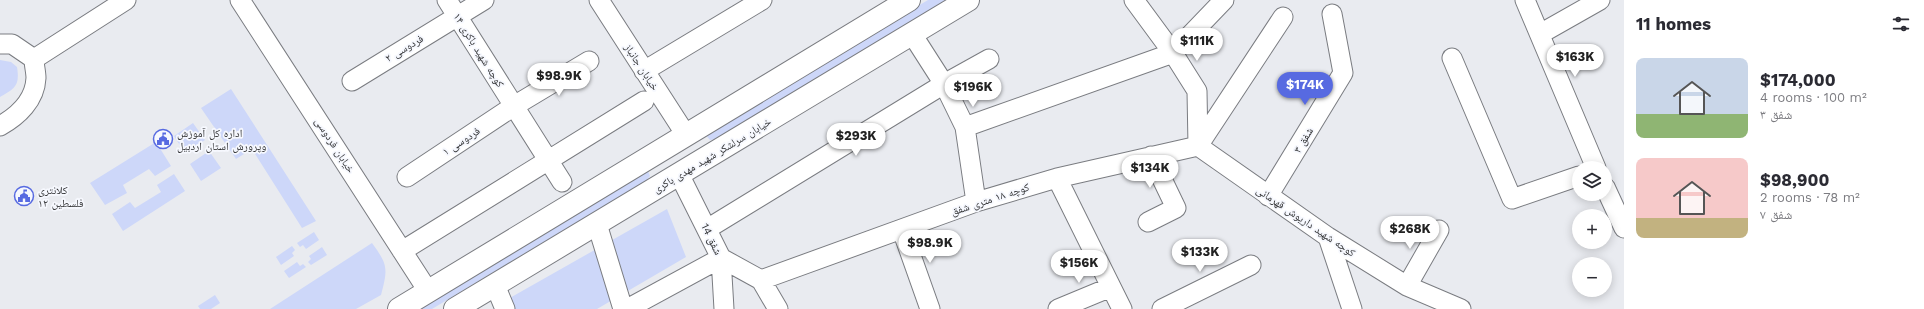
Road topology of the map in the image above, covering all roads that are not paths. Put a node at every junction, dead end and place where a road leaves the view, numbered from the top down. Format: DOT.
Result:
graph roads {
  1 [pos="126,0"];
  2 [pos="240,0"];
  3 [pos="447,0"];
  4 [pos="484,0"];
  5 [pos="599,0"];
  6 [pos="762,0"];
  7 [pos="909,0"];
  8 [pos="968,0"];
  9 [pos="1134,0"];
  10 [pos="1224,0"];
  11 [pos="1525,0"];
  12 [pos="1600,0"];
  13 [pos="1332,14"];
  14 [pos="458,16"];
  15 [pos="1283,17"];
  16 [pos="912,34"];
  17 [pos="1540,34"];
  18 [pos="0,44"];
  19 [pos="1173,53"];
  20 [pos="1452,58"];
  21 [pos="34,59"];
  22 [pos="990,59"];
  23 [pos="588,61"];
  24 [pos="644,70"];
  25 [pos="352,81"];
  26 [pos="944,84"];
  27 [pos="644,101"];
  28 [pos="514,106"];
  29 [pos="0,126"];
  30 [pos="965,127"];
  31 [pos="686,135"];
  32 [pos="1198,146"];
  33 [pos="1151,156"];
  34 [pos="549,160"];
  35 [pos="1593,161"];
  36 [pos="679,174"];
  37 [pos="407,177"];
  38 [pos="1057,178"];
  39 [pos="1572,178"];
  40 [pos="562,182"];
  41 [pos="1268,196"];
  42 [pos="1611,201"];
  43 [pos="976,202"];
  44 [pos="1148,222"];
  45 [pos="597,224"];
  46 [pos="1624,228"];
  47 [pos="708,229"];
  48 [pos="902,230"];
  49 [pos="1439,230"];
  50 [pos="1328,237"];
  51 [pos="402,251"];
  52 [pos="722,258"];
  53 [pos="1251,265"];
  54 [pos="761,280"];
  55 [pos="495,285"];
  56 [pos="1407,286"];
  57 [pos="1111,287"];
  58 [pos="428,291"];
  59 [pos="399,309"];
  60 [pos="455,309"];
  61 [pos="505,309"];
  62 [pos="623,309"];
  63 [pos="627,309"];
  64 [pos="724,309"];
  65 [pos="778,309"];
  66 [pos="930,309"];
  67 [pos="1058,309"];
  68 [pos="1122,309"];
  69 [pos="1162,309"];
  70 [pos="1352,309"];
  71 [pos="1461,309"];
  1 -- 21 [label="street"];
  2 -- 51 [label="street, خیابان فردوسی"];
  3 -- 14 [label="street, کوچه شهید باکری ۱۴"];
  4 -- 14 [label="street, فردوسی ۲"];
  5 -- 24 [label="street, خیابان جانباز"];
  6 -- 24 [label="street"];
  7 -- 31 [label="main road"];
  8 -- 16 [label="main road, خیابان سرلشکر شهید مهدی باکری"];
  9 -- 19 [label="street"];
  10 -- 19 [label="street"];
  11 -- 17 [label="street"];
  12 -- 17 [label="street"];
  13 -- 41 [label="street, شفق ۳"];
  14 -- 25 [label="street, فردوسی ۲"];
  14 -- 28 [label="street, کوچه شهید باکری ۱۴"];
  15 -- 32 [label="street"];
  16 -- 26 [label="street"];
  16 -- 36 [label="main road, خیابان سرلشکر شهید مهدی باکری"];
  17 -- 35 [label="street"];
  18 -- 21 [label="street"];
  19 -- 30 [label="street"];
  19 -- 32 [label="street"];
  20 -- 39 [label="street"];
  21 -- 29 [label="street"];
  22 -- 26 [label="street"];
  23 -- 28 [label="street, فردوسی ۱"];
  24 -- 31 [label="street, خیابان جانباز"];
  26 -- 30 [label="street"];
  26 -- 47 [label="street"];
  27 -- 34 [label="street"];
  28 -- 34 [label="street, کوچه شهید باکری ۱۴"];
  28 -- 37 [label="street, فردوسی ۱"];
  30 -- 43 [label="street"];
  31 -- 36 [label="main road"];
  31 -- 58 [label="main road"];
  32 -- 33 [label="street, کوچه ۱۸ متری شفق"];
  32 -- 41 [label="street, کوچه شهید داریوش قهرمانی"];
  33 -- 38 [label="street, کوچه ۱۸ متری شفق"];
  33 -- 44 [label="street"];
  34 -- 40 [label="street, کوچه شهید باکری ۱۴"];
  34 -- 51 [label="street"];
  36 -- 45 [label="main road, خیابان سرلشکر شهید مهدی باکری"];
  36 -- 47 [label="street, شفق 14"];
  38 -- 43 [label="street, کوچه ۱۸ متری شفق"];
  38 -- 57 [label="street"];
  41 -- 50 [label="street, کوچه شهید داریوش قهرمانی"];
  42 -- 46 [label="street"];
  43 -- 48 [label="street, کوچه ۱۸ متری شفق"];
  45 -- 55 [label="main road, خیابان سرلشکر شهید مهدی باکری"];
  45 -- 62 [label="street"];
  47 -- 52 [label="street, شفق 14"];
  48 -- 54 [label="street, کوچه ۱۸ متری شفق"];
  48 -- 66 [label="street"];
  49 -- 56 [label="street"];
  50 -- 56 [label="street, کوچه شهید داریوش قهرمانی"];
  50 -- 70 [label="street"];
  51 -- 58 [label="street, خیابان فردوسی"];
  52 -- 54 [label="street"];
  52 -- 63 [label="street"];
  52 -- 64 [label="street, شفق 14"];
  53 -- 69 [label="street"];
  54 -- 65 [label="street"];
  55 -- 60 [label="main road, خیابان سرلشکر شهید مهدی باکری"];
  55 -- 61 [label="street"];
  56 -- 71 [label="street, کوچه شهید داریوش قهرمانی"];
  57 -- 67 [label="street"];
  57 -- 68 [label="street"];
  58 -- 59 [label="main road"];
}
